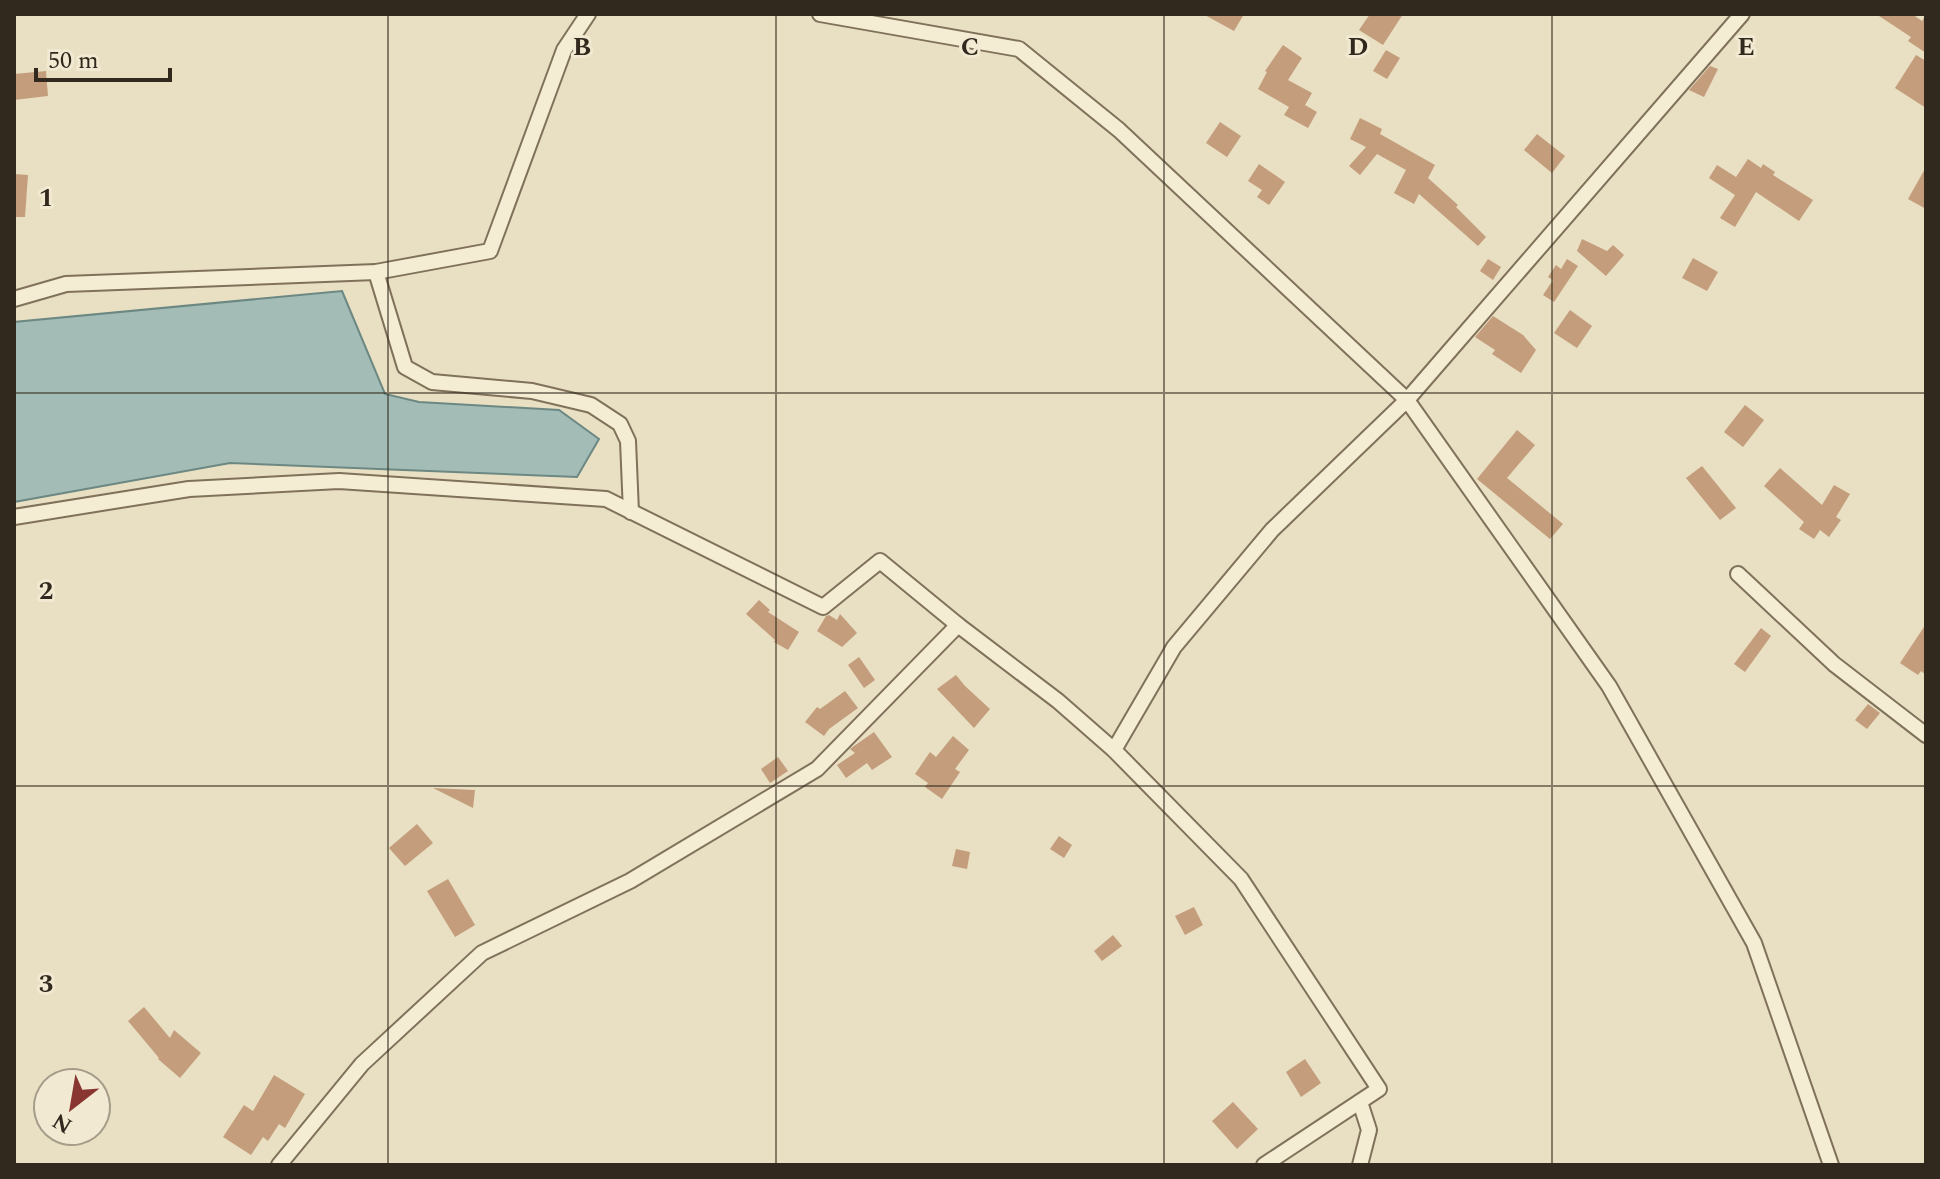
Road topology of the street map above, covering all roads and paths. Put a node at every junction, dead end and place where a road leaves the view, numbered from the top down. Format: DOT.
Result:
graph roads {
  1 [pos="588,14"];
  2 [pos="820,14"];
  3 [pos="1742,14"];
  4 [pos="376,272"];
  5 [pos="14,299"];
  6 [pos="1407,400"];
  7 [pos="631,512"];
  8 [pos="14,517"];
  9 [pos="1738,574"];
  10 [pos="958,625"];
  11 [pos="1926,735"];
  12 [pos="1114,750"];
  13 [pos="1360,1102"];
  14 [pos="279,1165"];
  15 [pos="1264,1165"];
  16 [pos="1360,1165"];
  17 [pos="1831,1165"];
  1 -- 4 [label="street"];
  2 -- 6 [label="street"];
  3 -- 6 [label="street"];
  4 -- 5 [label="street"];
  4 -- 7 [label="street"];
  6 -- 12 [label="street"];
  6 -- 17 [label="street"];
  7 -- 8 [label="street"];
  7 -- 10 [label="street"];
  9 -- 11 [label="street"];
  10 -- 12 [label="street"];
  10 -- 14 [label="street"];
  12 -- 13 [label="street"];
  13 -- 15 [label="street"];
  13 -- 16 [label="street"];
}
